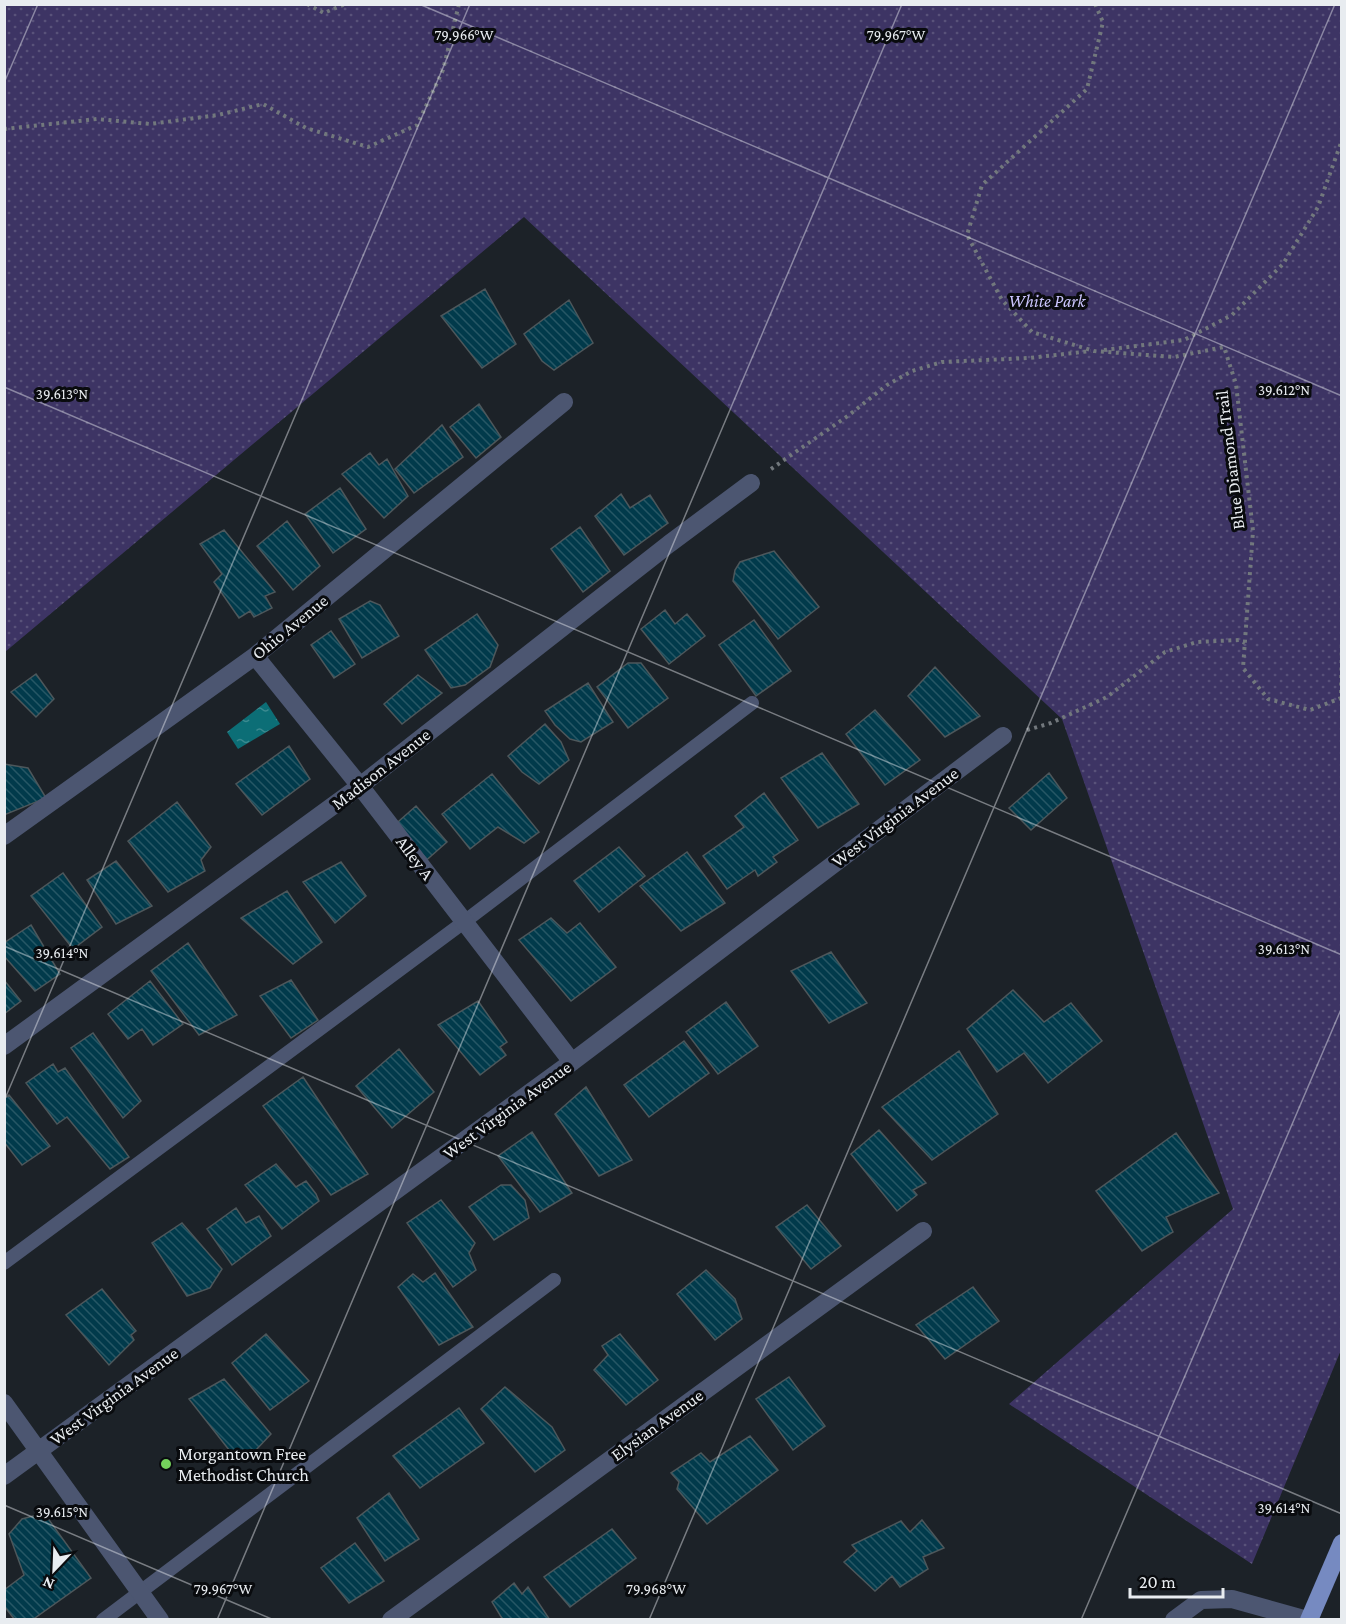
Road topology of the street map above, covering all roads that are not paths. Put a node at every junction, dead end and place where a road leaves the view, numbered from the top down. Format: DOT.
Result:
graph roads {
  1 [pos="564,402"];
  2 [pos="751,483"];
  3 [pos="255,656"];
  4 [pos="752,702"];
  5 [pos="1003,736"];
  6 [pos="360,786"];
  7 [pos="4,836"];
  8 [pos="464,922"];
  9 [pos="4,1046"];
  10 [pos="572,1062"];
  11 [pos="923,1231"];
  12 [pos="4,1263"];
  13 [pos="554,1280"];
  14 [pos="4,1403"];
  15 [pos="39,1450"];
  16 [pos="4,1476"];
  17 [pos="1341,1543"];
  18 [pos="140,1593"];
  19 [pos="103,1620"];
  20 [pos="160,1620"];
  21 [pos="391,1620"];
  22 [pos="1174,1620"];
  23 [pos="1308,1620"];
  1 -- 3 [label="street, Ohio Avenue"];
  2 -- 6 [label="street, Madison Avenue"];
  3 -- 6 [label="street, Alley A"];
  3 -- 7 [label="street, Ohio Avenue"];
  4 -- 8 [label="lane"];
  5 -- 10 [label="street, West Virginia Avenue"];
  6 -- 8 [label="street, Alley A"];
  6 -- 9 [label="street, Madison Avenue"];
  8 -- 10 [label="street, Alley A"];
  8 -- 12 [label="lane"];
  10 -- 15 [label="street, West Virginia Avenue"];
  11 -- 21 [label="street, Elysian Avenue"];
  13 -- 18 [label="lane"];
  14 -- 15 [label="street"];
  15 -- 16 [label="street, West Virginia Avenue"];
  15 -- 18 [label="street"];
  17 -- 23 [label="main road"];
  18 -- 19 [label="lane"];
  18 -- 20 [label="street"];
  22 -- 23 [label="street"];
}
